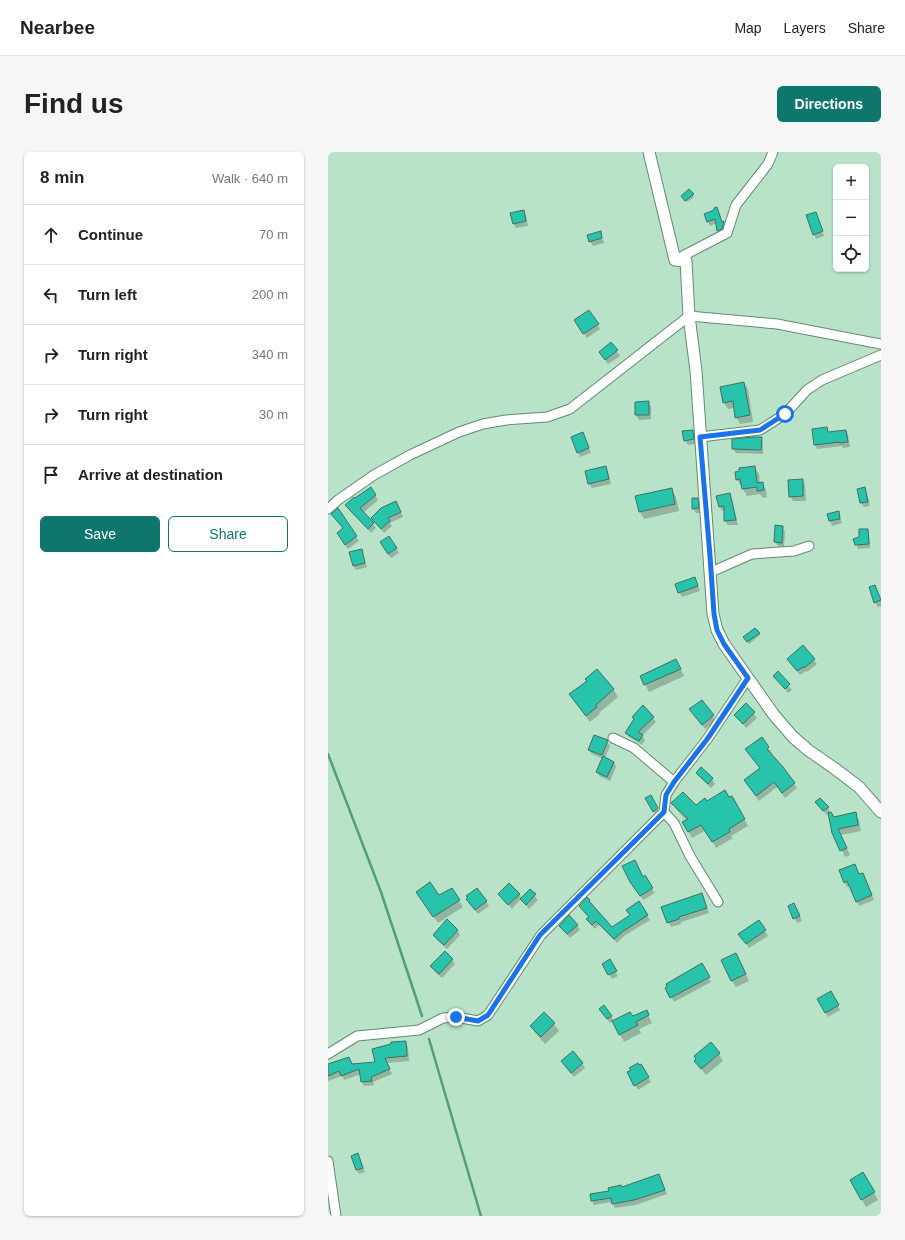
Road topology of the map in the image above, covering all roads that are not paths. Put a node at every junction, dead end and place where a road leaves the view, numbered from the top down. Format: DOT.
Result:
graph roads {
  1 [pos="649,152"];
  2 [pos="773,152"];
  3 [pos="675,260"];
  4 [pos="688,316"];
  5 [pos="881,344"];
  6 [pos="881,355"];
  7 [pos="700,437"];
  8 [pos="328,509"];
  9 [pos="809,546"];
  10 [pos="711,572"];
  11 [pos="748,678"];
  12 [pos="613,738"];
  13 [pos="674,782"];
  14 [pos="664,812"];
  15 [pos="881,812"];
  16 [pos="718,902"];
  17 [pos="328,1054"];
  18 [pos="328,1161"];
  19 [pos="336,1216"];
  1 -- 3 [label="street"];
  2 -- 3 [label="street"];
  3 -- 4 [label="street"];
  4 -- 5 [label="street"];
  4 -- 7 [label="street"];
  4 -- 8 [label="street"];
  6 -- 7 [label="street"];
  7 -- 10 [label="street"];
  9 -- 10 [label="street"];
  10 -- 11 [label="street"];
  11 -- 13 [label="street"];
  11 -- 15 [label="street"];
  12 -- 13 [label="street"];
  13 -- 14 [label="street"];
  14 -- 16 [label="street"];
  14 -- 17 [label="street"];
  18 -- 19 [label="street"];
}
